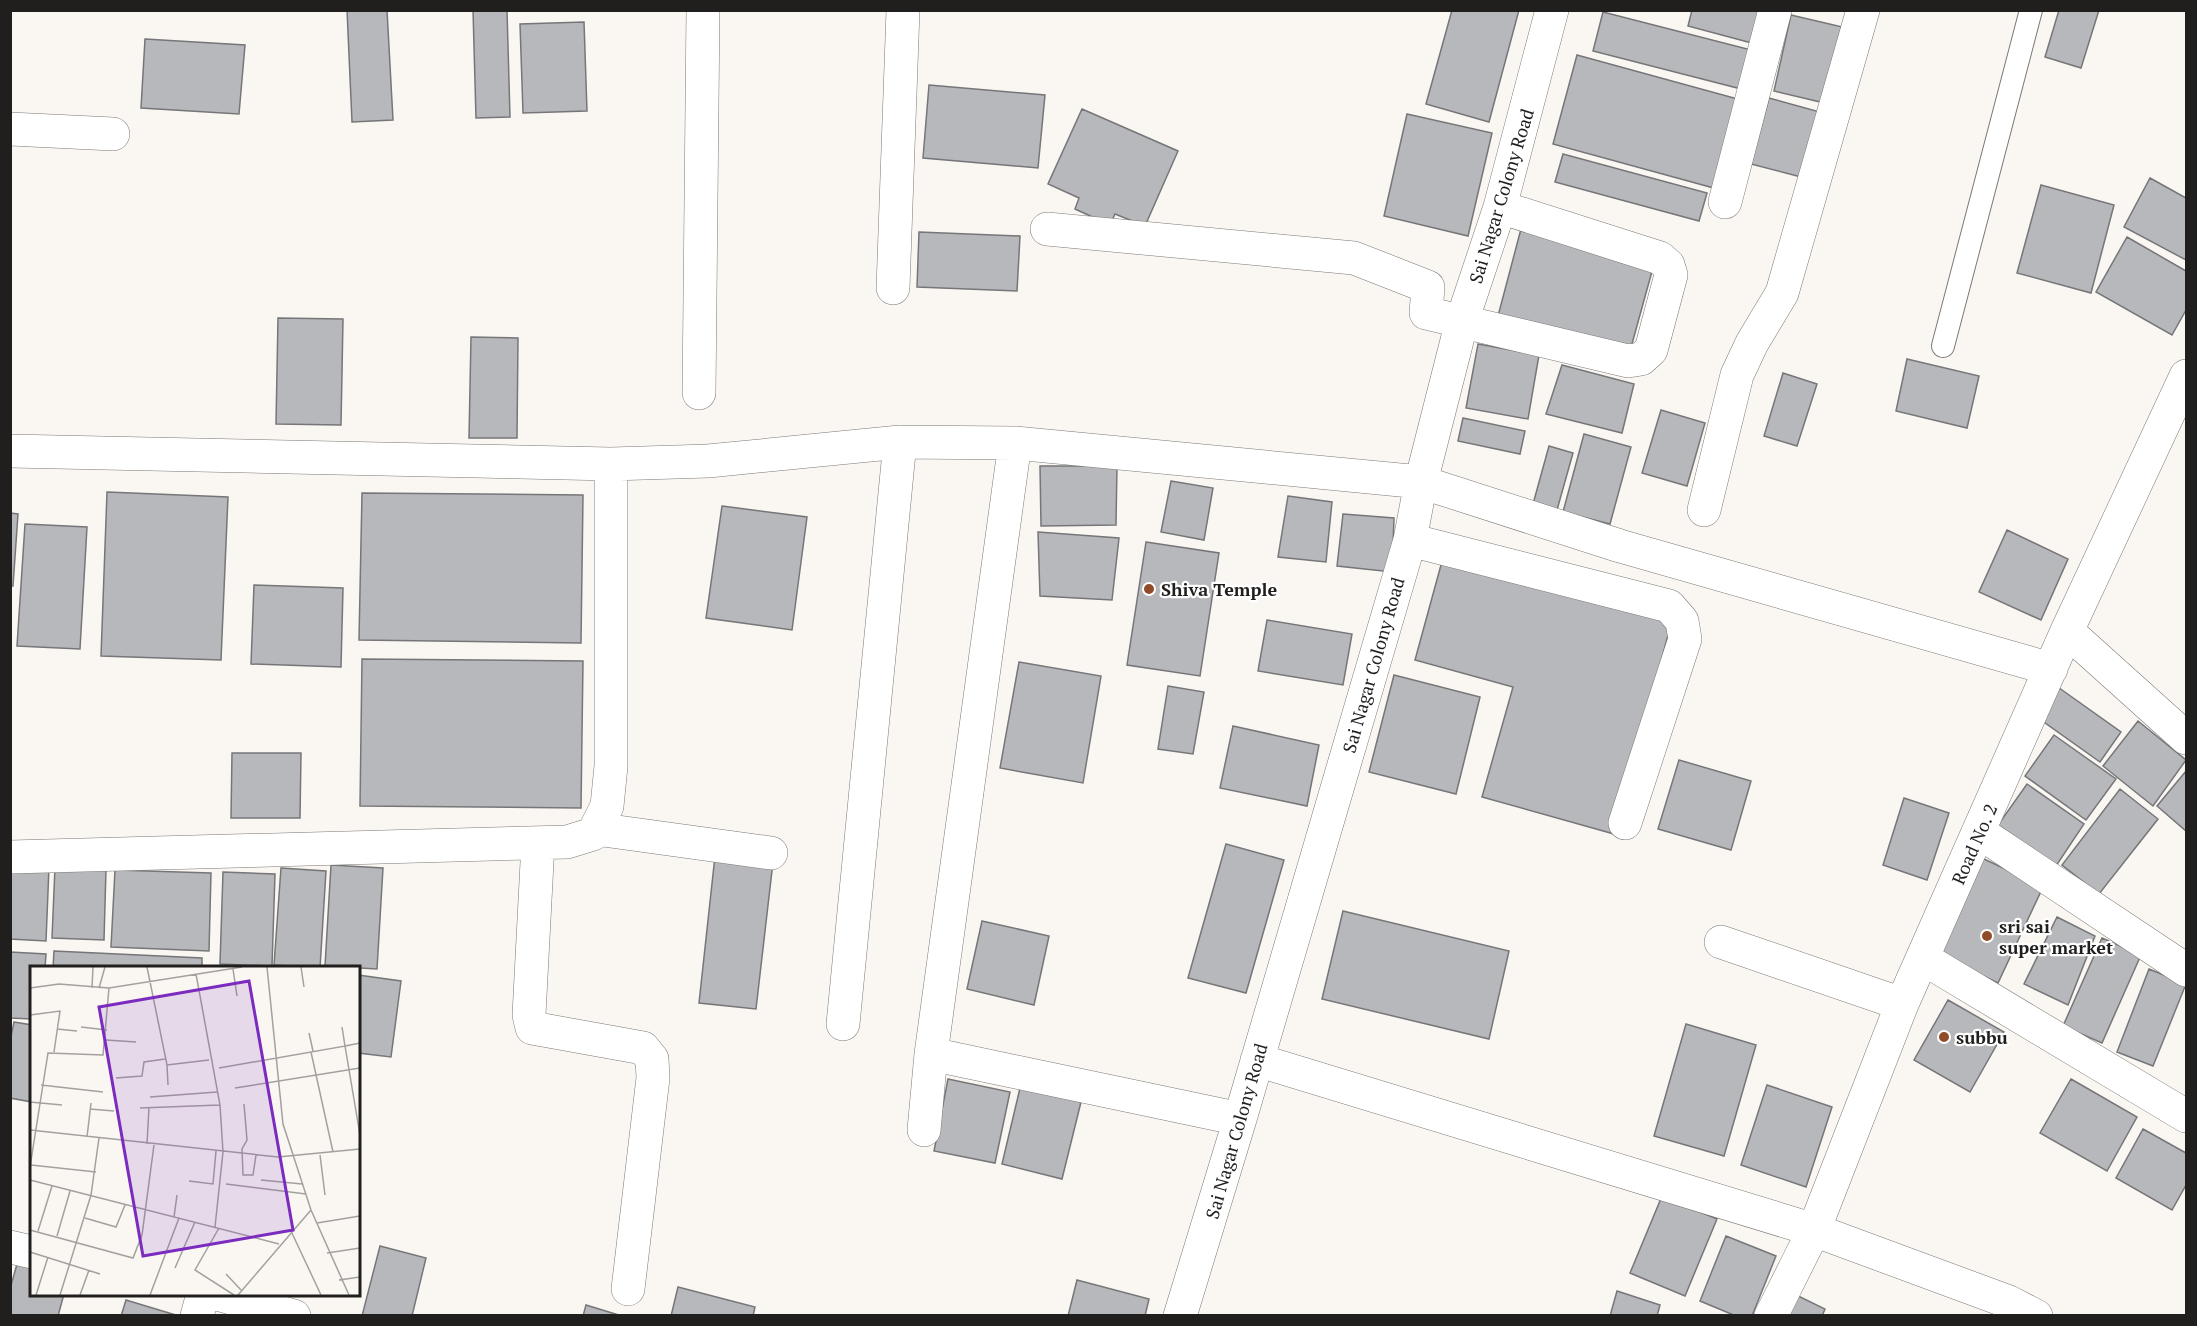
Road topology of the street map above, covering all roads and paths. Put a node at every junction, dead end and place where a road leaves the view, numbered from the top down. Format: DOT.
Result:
graph roads {
  1 [pos="703,10"];
  2 [pos="903,10"];
  3 [pos="1552,10"];
  4 [pos="1775,10"];
  5 [pos="1863,10"];
  6 [pos="2031,10"];
  7 [pos="10,129"];
  8 [pos="113,134"];
  9 [pos="1725,202"];
  10 [pos="1500,207"];
  11 [pos="1047,229"];
  12 [pos="893,288"];
  13 [pos="1462,321"];
  14 [pos="1943,346"];
  15 [pos="2187,376"];
  16 [pos="699,393"];
  17 [pos="900,442"];
  18 [pos="1015,443"];
  19 [pos="10,451"];
  20 [pos="611,464"];
  21 [pos="1421,482"];
  22 [pos="1704,510"];
  23 [pos="1589,537"];
  24 [pos="1410,540"];
  25 [pos="1575,582"];
  26 [pos="2067,631"];
  27 [pos="2051,669"];
  28 [pos="2187,738"];
  29 [pos="1624,823"];
  30 [pos="596,829"];
  31 [pos="1979,832"];
  32 [pos="538,843"];
  33 [pos="771,853"];
  34 [pos="10,857"];
  35 [pos="1721,942"];
  36 [pos="1923,959"];
  37 [pos="2187,970"];
  38 [pos="1902,1004"];
  39 [pos="843,1024"];
  40 [pos="931,1053"];
  41 [pos="1257,1060"];
  42 [pos="2187,1116"];
  43 [pos="1240,1119"];
  44 [pos="924,1130"];
  45 [pos="1814,1230"];
  46 [pos="10,1247"];
  47 [pos="30,1252"];
  48 [pos="628,1289"];
  49 [pos="202,1296"];
  50 [pos="228,1296"];
  51 [pos="293,1308"];
  52 [pos="197,1316"];
  53 [pos="1180,1316"];
  54 [pos="1771,1316"];
  55 [pos="2036,1316"];
  1 -- 16 [label="street"];
  2 -- 12 [label="street"];
  3 -- 10 [label="street, Sai Nagar Colony Road"];
  4 -- 9 [label="street"];
  5 -- 22 [label="street"];
  6 -- 14 [label="lane"];
  7 -- 8 [label="street"];
  10 -- 13 [label="street, Sai Nagar Colony Road"];
  10 -- 13 [label="street"];
  11 -- 13 [label="street"];
  13 -- 21 [label="street, Sai Nagar Colony Road"];
  15 -- 26 [label="street, Road No. 2"];
  17 -- 18 [label="street"];
  17 -- 20 [label="street"];
  17 -- 39 [label="street"];
  18 -- 21 [label="street"];
  18 -- 40 [label="street"];
  19 -- 20 [label="street"];
  20 -- 30 [label="street"];
  21 -- 23 [label="street"];
  21 -- 24 [label="street, Sai Nagar Colony Road"];
  23 -- 25 [label="street"];
  23 -- 27 [label="street"];
  24 -- 25 [label="street"];
  24 -- 41 [label="street, Sai Nagar Colony Road"];
  25 -- 29 [label="street"];
  26 -- 27 [label="street, Road No. 2"];
  26 -- 28 [label="street"];
  27 -- 31 [label="street, Road No. 2"];
  30 -- 32 [label="street"];
  30 -- 33 [label="street"];
  31 -- 36 [label="street, Road No. 2"];
  31 -- 37 [label="street"];
  32 -- 34 [label="street"];
  32 -- 48 [label="street"];
  35 -- 38 [label="street"];
  36 -- 38 [label="street, Road No. 2"];
  36 -- 42 [label="street"];
  38 -- 45 [label="street, Road No. 2"];
  40 -- 43 [label="street"];
  40 -- 44 [label="street"];
  41 -- 43 [label="street, Sai Nagar Colony Road"];
  41 -- 45 [label="street"];
  43 -- 53 [label="street, Sai Nagar Colony Road"];
  45 -- 54 [label="street, Road No. 2"];
  45 -- 55 [label="street"];
  46 -- 47 [label="street"];
  49 -- 52 [label="street"];
  50 -- 51 [label="street"];
}
